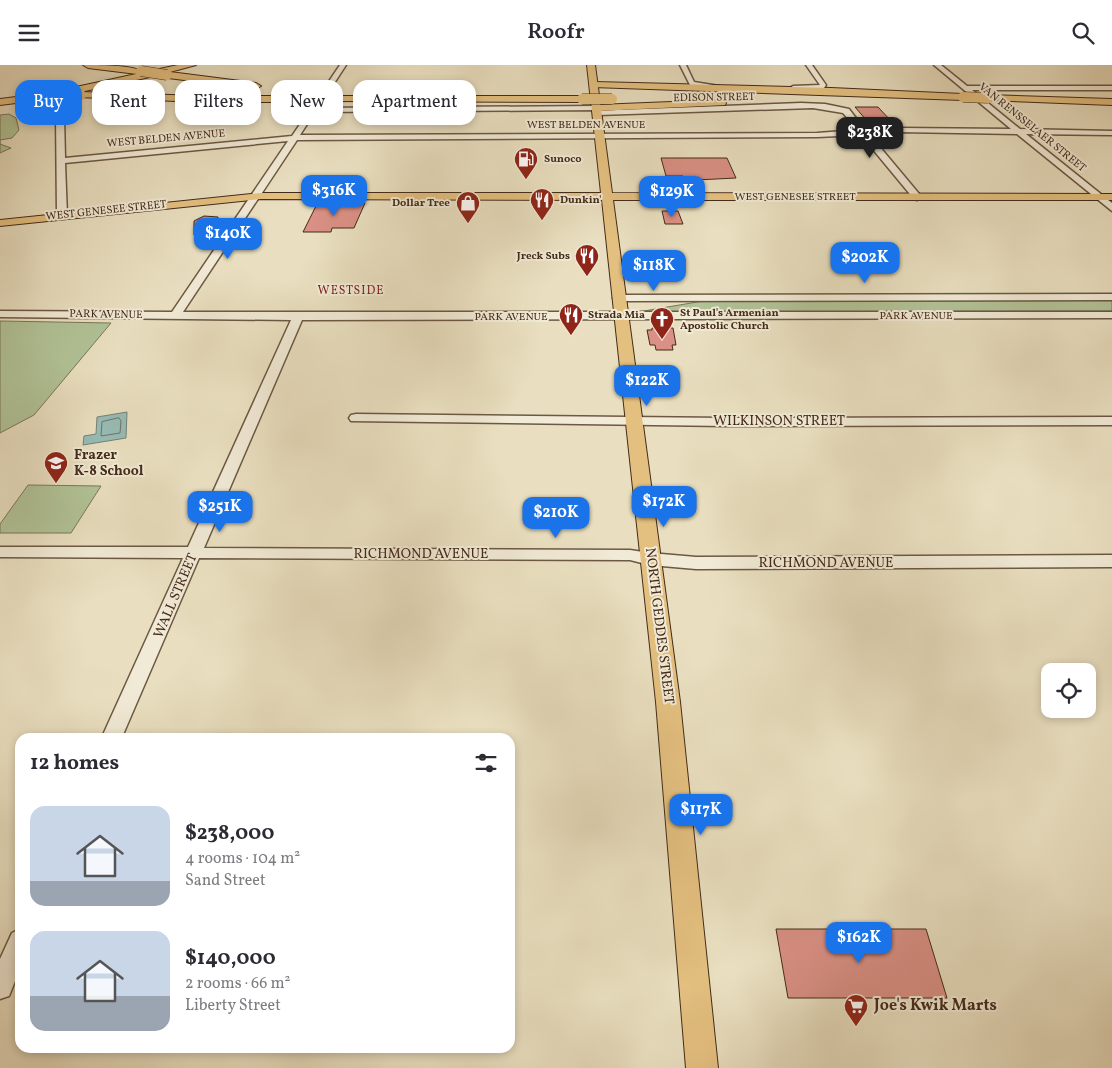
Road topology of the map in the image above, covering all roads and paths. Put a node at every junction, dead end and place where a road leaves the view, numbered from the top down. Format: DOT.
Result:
graph roads {
  1 [pos="88,65"];
  2 [pos="191,65"];
  3 [pos="343,65"];
  4 [pos="592,65"];
  5 [pos="683,65"];
  6 [pos="809,65"];
  7 [pos="937,65"];
  8 [pos="333,80"];
  9 [pos="595,85"];
  10 [pos="268,87"];
  11 [pos="1112,88"];
  12 [pos="8,90"];
  13 [pos="343,95"];
  14 [pos="914,95"];
  15 [pos="967,96"];
  16 [pos="612,97"];
  17 [pos="271,99"];
  18 [pos="856,99"];
  19 [pos="992,101"];
  20 [pos="0,102"];
  21 [pos="1112,102"];
  22 [pos="831,107"];
  23 [pos="1112,108"];
  24 [pos="343,110"];
  25 [pos="598,111"];
  26 [pos="60,125"];
  27 [pos="304,125"];
  28 [pos="862,131"];
  29 [pos="1020,132"];
  30 [pos="1112,133"];
  31 [pos="600,136"];
  32 [pos="296,138"];
  33 [pos="61,161"];
  34 [pos="256,196"];
  35 [pos="606,196"];
  36 [pos="917,197"];
  37 [pos="1099,197"];
  38 [pos="1112,197"];
  39 [pos="1112,208"];
  40 [pos="62,216"];
  41 [pos="0,223"];
  42 [pos="697,297"];
  43 [pos="1112,297"];
  44 [pos="618,298"];
  45 [pos="0,314"];
  46 [pos="1112,315"];
  47 [pos="175,316"];
  48 [pos="298,317"];
  49 [pos="621,317"];
  50 [pos="356,418"];
  51 [pos="633,420"];
  52 [pos="1112,421"];
  53 [pos="0,552"];
  54 [pos="194,553"];
  55 [pos="650,559"];
  56 [pos="1112,561"];
  57 [pos="114,733"];
  58 [pos="15,952"];
  59 [pos="0,987"];
  60 [pos="702,1068"];
  1 -- 10 [label="highway, bridge"];
  2 -- 20 [label="highway"];
  3 -- 8 [label="street"];
  4 -- 9 [label="main road, NORTH GEDDES STREET"];
  5 -- 6 [label="street"];
  7 -- 15 [label="street, VAN RENSSELAER STREET"];
  9 -- 14 [label="highway"];
  9 -- 25 [label="main road, NORTH GEDDES STREET"];
  11 -- 15 [label="street"];
  12 -- 17 [label="highway, bridge"];
  13 -- 16 [label="highway, bridge"];
  14 -- 15 [label="highway"];
  14 -- 16 [label="highway"];
  15 -- 18 [label="highway"];
  15 -- 19 [label="highway"];
  15 -- 29 [label="street, VAN RENSSELAER STREET"];
  16 -- 18 [label="highway"];
  18 -- 25 [label="highway"];
  19 -- 21 [label="highway"];
  19 -- 23 [label="highway"];
  22 -- 25 [label="street, EDISON STREET"];
  22 -- 28 [label="street"];
  24 -- 25 [label="street, EDISON STREET"];
  25 -- 31 [label="main road, NORTH GEDDES STREET"];
  26 -- 33 [label="street"];
  27 -- 32 [label="street"];
  28 -- 29 [label="street, WEST BELDEN AVENUE"];
  28 -- 31 [label="street, WEST BELDEN AVENUE"];
  28 -- 36 [label="street"];
  29 -- 30 [label="street, WEST BELDEN AVENUE"];
  29 -- 37 [label="street, VAN RENSSELAER STREET"];
  31 -- 32 [label="street, WEST BELDEN AVENUE"];
  31 -- 35 [label="main road, NORTH GEDDES STREET"];
  32 -- 33 [label="street, WEST BELDEN AVENUE"];
  32 -- 34 [label="street"];
  33 -- 40 [label="street"];
  34 -- 35 [label="main road, WEST GENESEE STREET"];
  34 -- 40 [label="main road, WEST GENESEE STREET"];
  34 -- 47 [label="street"];
  35 -- 36 [label="main road, WEST GENESEE STREET"];
  35 -- 44 [label="main road, NORTH GEDDES STREET"];
  36 -- 37 [label="main road, WEST GENESEE STREET"];
  37 -- 38 [label="main road, WEST GENESEE STREET"];
  37 -- 39 [label="street, VAN RENSSELAER STREET"];
  40 -- 41 [label="main road, WEST GENESEE STREET"];
  42 -- 43 [label="street, PARK AVENUE"];
  42 -- 44 [label="street, PARK AVENUE"];
  42 -- 49 [label="street"];
  44 -- 49 [label="main road, NORTH GEDDES STREET"];
  45 -- 47 [label="street, PARK AVENUE"];
  46 -- 49 [label="street, PARK AVENUE"];
  47 -- 48 [label="street, PARK AVENUE"];
  48 -- 49 [label="street, PARK AVENUE"];
  48 -- 54 [label="street, WALL STREET"];
  49 -- 51 [label="main road, NORTH GEDDES STREET"];
  50 -- 51 [label="street, WILKINSON STREET"];
  51 -- 52 [label="street, WILKINSON STREET"];
  51 -- 55 [label="main road, NORTH GEDDES STREET"];
  53 -- 54 [label="street, RICHMOND AVENUE"];
  54 -- 55 [label="street, RICHMOND AVENUE"];
  54 -- 57 [label="street, WALL STREET"];
  55 -- 56 [label="street, RICHMOND AVENUE"];
  55 -- 60 [label="main road, NORTH GEDDES STREET"];
  58 -- 59 [label="street"];
}
